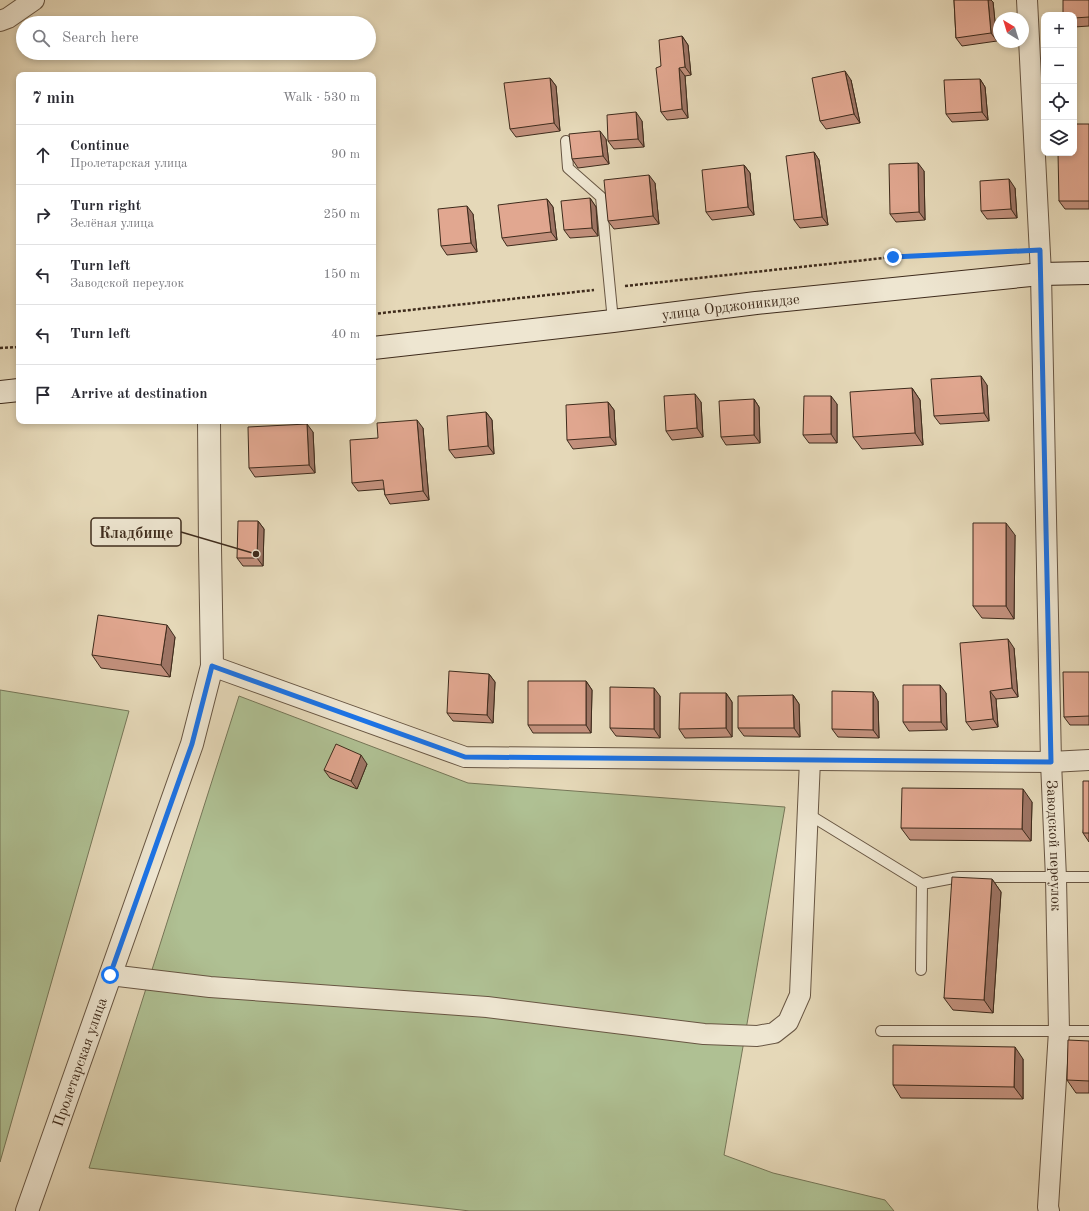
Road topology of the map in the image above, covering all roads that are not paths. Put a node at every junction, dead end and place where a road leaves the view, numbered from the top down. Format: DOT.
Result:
graph roads {
  1 [pos="34,0"];
  2 [pos="1027,0"];
  3 [pos="0,21"];
  4 [pos="566,141"];
  5 [pos="1089,273"];
  6 [pos="1041,274"];
  7 [pos="613,321"];
  8 [pos="376,348"];
  9 [pos="16,390"];
  10 [pos="0,392"];
  11 [pos="209,424"];
  12 [pos="212,666"];
  13 [pos="810,760"];
  14 [pos="1089,760"];
  15 [pos="1051,762"];
  16 [pos="808,814"];
  17 [pos="1089,877"];
  18 [pos="1056,878"];
  19 [pos="922,884"];
  20 [pos="921,970"];
  21 [pos="110,975"];
  22 [pos="881,1031"];
  23 [pos="1060,1031"];
  24 [pos="1089,1031"];
  25 [pos="27,1211"];
  26 [pos="1049,1211"];
  1 -- 3 [label="street"];
  2 -- 6 [label="street, Заводской переулок"];
  4 -- 7 [label="lane"];
  5 -- 6 [label="street, улица Орджоникидзе"];
  6 -- 7 [label="street, улица Орджоникидзе"];
  6 -- 15 [label="street, Заводской переулок"];
  7 -- 8 [label="street, улица Орджоникидзе"];
  9 -- 10 [label="street"];
  11 -- 12 [label="street, Пролетарская улица"];
  12 -- 13 [label="street"];
  12 -- 21 [label="street, Пролетарская улица"];
  13 -- 15 [label="street"];
  13 -- 16 [label="street"];
  14 -- 15 [label="street"];
  15 -- 18 [label="street, Заводской переулок"];
  16 -- 19 [label="lane"];
  16 -- 21 [label="street"];
  17 -- 18 [label="lane"];
  18 -- 19 [label="lane"];
  18 -- 23 [label="street, Заводской переулок"];
  19 -- 20 [label="lane"];
  21 -- 25 [label="street, Пролетарская улица"];
  22 -- 23 [label="lane"];
  23 -- 24 [label="lane"];
  23 -- 26 [label="street, Заводской переулок"];
}
